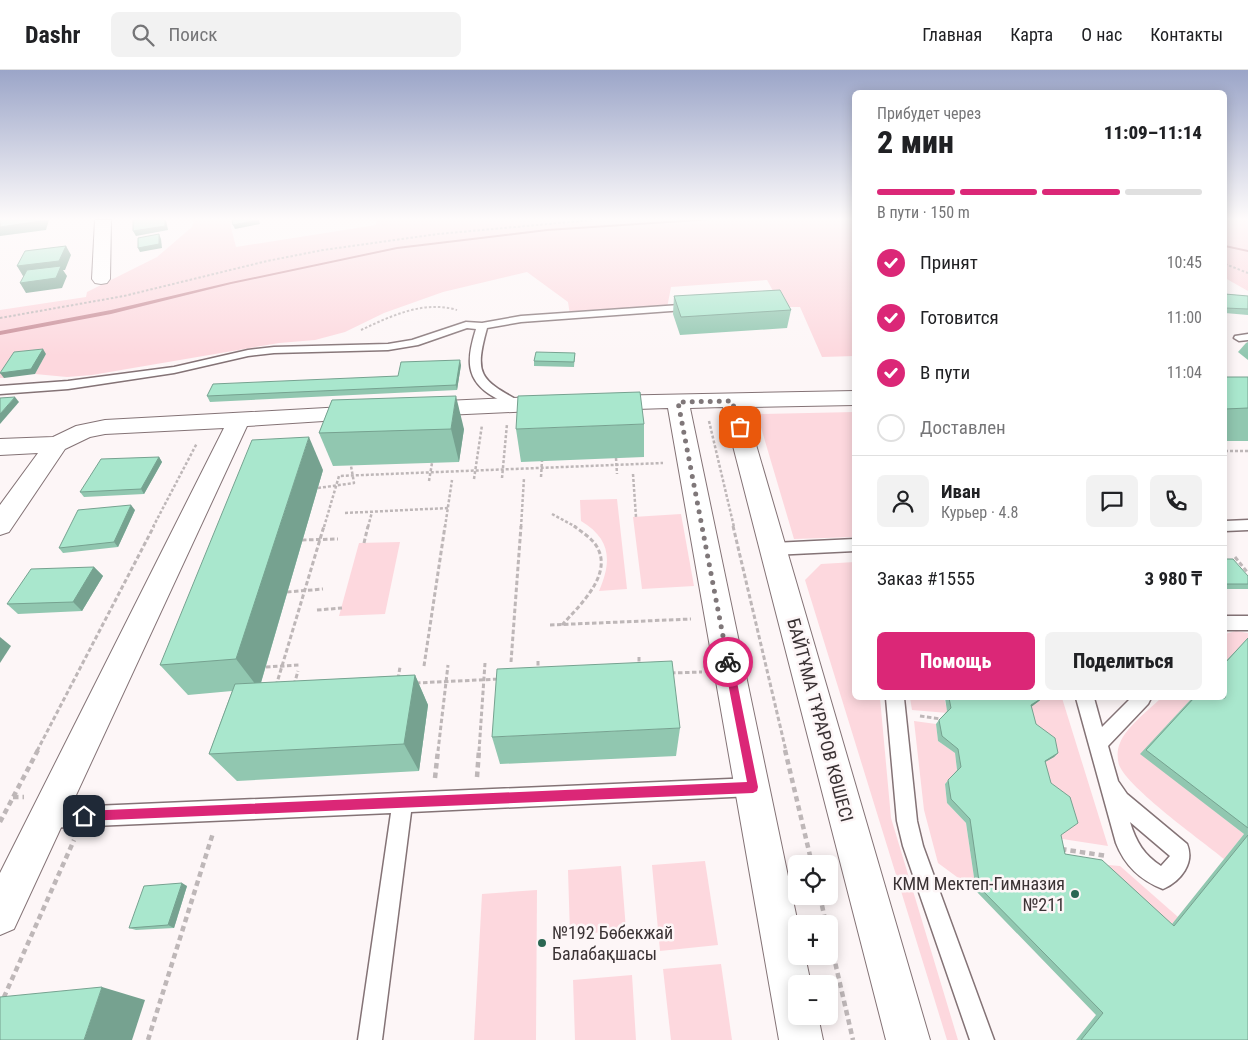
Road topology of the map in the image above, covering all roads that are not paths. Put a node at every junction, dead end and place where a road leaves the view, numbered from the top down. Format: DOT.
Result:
graph roads {
  1 [pos="101,265"];
  2 [pos="101,279"];
  3 [pos="710,306"];
  4 [pos="482,326"];
  5 [pos="0,390"];
  6 [pos="852,398"];
  7 [pos="732,401"];
  8 [pos="678,402"];
  9 [pos="512,404"];
  10 [pos="239,420"];
  11 [pos="57,444"];
  12 [pos="0,447"];
  13 [pos="0,525"];
  14 [pos="1248,525"];
  15 [pos="1227,526"];
  16 [pos="852,545"];
  17 [pos="773,549"];
  18 [pos="1227,623"];
  19 [pos="1248,624"];
  20 [pos="895,700"];
  21 [pos="1086,700"];
  22 [pos="1140,700"];
  23 [pos="1098,744"];
  24 [pos="1110,786"];
  25 [pos="753,787"];
  26 [pos="402,803"];
  27 [pos="47,818"];
  28 [pos="0,915"];
  29 [pos="788,975"];
  30 [pos="798,1025"];
  31 [pos="370,1040"];
  32 [pos="801,1040"];
  33 [pos="908,1040"];
  34 [pos="982,1040"];
  1 -- 2 [label="street"];
  3 -- 4 [label="lane"];
  4 -- 5 [label="lane"];
  4 -- 9 [label="lane"];
  6 -- 7 [label="street"];
  7 -- 8 [label="street"];
  7 -- 17 [label="street, БАЙТҰМА ТҰРАРОВ КӨШЕСІ"];
  8 -- 9 [label="street"];
  8 -- 25 [label="street"];
  9 -- 10 [label="street"];
  10 -- 11 [label="street"];
  10 -- 27 [label="street"];
  11 -- 12 [label="street"];
  11 -- 13 [label="street"];
  14 -- 15 [label="lane"];
  16 -- 17 [label="lane"];
  17 -- 33 [label="street, БАЙТҰМА ТҰРАРОВ КӨШЕСІ"];
  18 -- 19 [label="lane"];
  20 -- 34 [label="lane"];
  21 -- 23 [label="lane"];
  22 -- 23 [label="lane"];
  23 -- 24 [label="lane"];
  24 -- 24 [label="lane"];
  25 -- 26 [label="lane"];
  25 -- 29 [label="street"];
  26 -- 27 [label="lane"];
  26 -- 31 [label="lane"];
  27 -- 28 [label="street"];
  30 -- 32 [label="street"];
}
